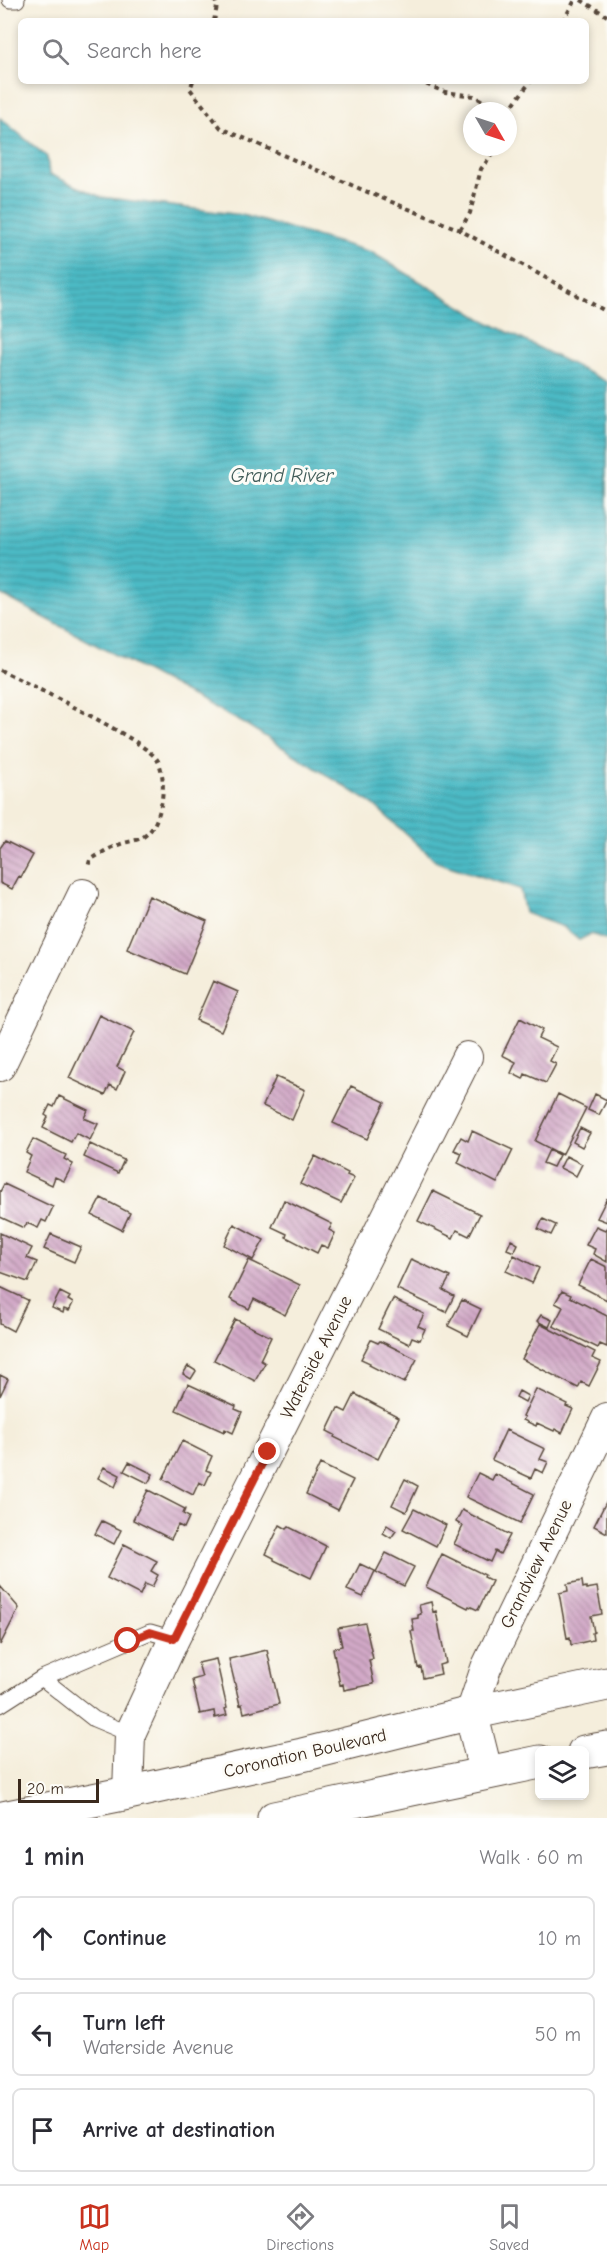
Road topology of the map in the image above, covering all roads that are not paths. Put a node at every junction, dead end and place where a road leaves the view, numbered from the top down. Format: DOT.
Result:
graph roads {
  1 [pos="10,0"];
  2 [pos="17,0"];
  3 [pos="83,894"];
  4 [pos="467,1057"];
  5 [pos="0,1066"];
  6 [pos="607,1418"];
  7 [pos="174,1639"];
  8 [pos="42,1678"];
  9 [pos="607,1684"];
  10 [pos="0,1705"];
  11 [pos="471,1713"];
  12 [pos="129,1734"];
  13 [pos="607,1748"];
  14 [pos="589,1751"];
  15 [pos="535,1763"];
  16 [pos="486,1773"];
  17 [pos="128,1793"];
  18 [pos="3,1818"];
  19 [pos="274,1818"];
  1 -- 2 [label="lane"];
  3 -- 5 [label="street"];
  4 -- 7 [label="street, Waterside Avenue"];
  6 -- 11 [label="street, Grandview Avenue"];
  7 -- 8 [label="lane"];
  7 -- 12 [label="street, Waterside Avenue"];
  8 -- 10 [label="lane"];
  8 -- 12 [label="lane"];
  9 -- 11 [label="main road, Coronation Boulevard"];
  11 -- 16 [label="main road"];
  11 -- 17 [label="main road, Coronation Boulevard"];
  12 -- 17 [label="street, Waterside Avenue"];
  13 -- 14 [label="main road"];
  15 -- 16 [label="main road"];
  16 -- 19 [label="main road"];
  17 -- 18 [label="main road, Coronation Boulevard"];
}
